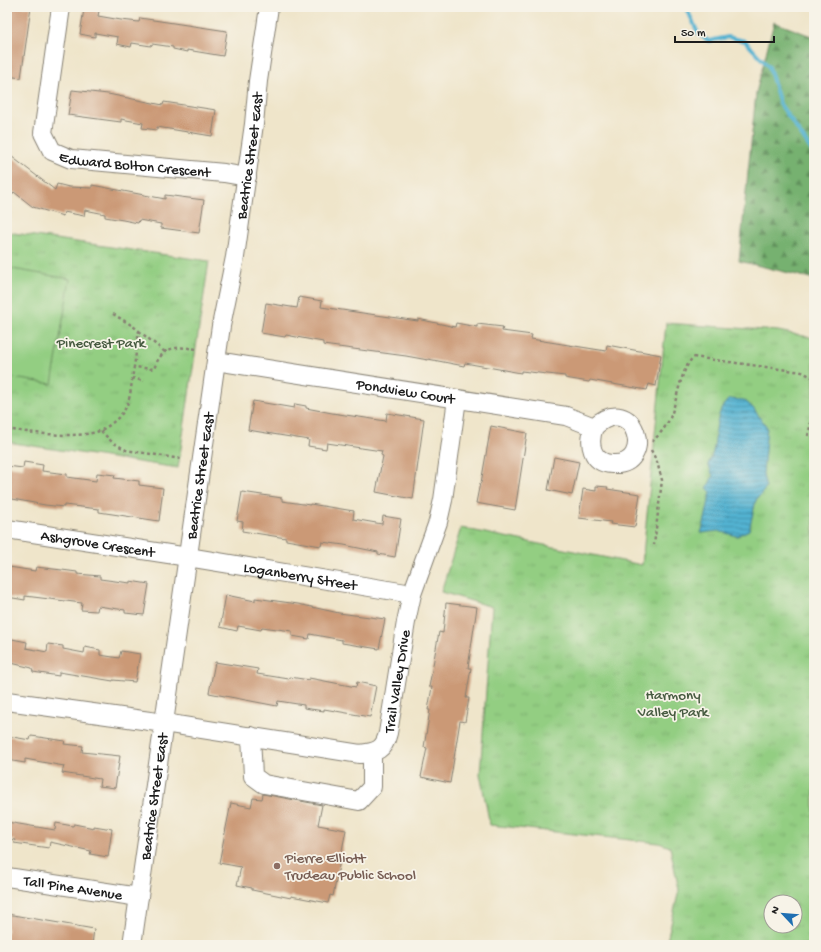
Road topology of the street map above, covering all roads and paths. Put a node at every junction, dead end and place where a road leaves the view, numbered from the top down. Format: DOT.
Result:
graph roads {
  1 [pos="61,7"];
  2 [pos="269,7"];
  3 [pos="247,177"];
  4 [pos="113,314"];
  5 [pos="139,331"];
  6 [pos="197,349"];
  7 [pos="165,352"];
  8 [pos="216,361"];
  9 [pos="134,367"];
  10 [pos="132,378"];
  11 [pos="814,378"];
  12 [pos="144,380"];
  13 [pos="457,399"];
  14 [pos="814,408"];
  15 [pos="594,427"];
  16 [pos="7,429"];
  17 [pos="101,431"];
  18 [pos="808,436"];
  19 [pos="181,459"];
  20 [pos="7,529"];
  21 [pos="654,545"];
  22 [pos="188,557"];
  23 [pos="412,594"];
  24 [pos="7,701"];
  25 [pos="164,723"];
  26 [pos="251,736"];
  27 [pos="372,752"];
  28 [pos="7,877"];
  29 [pos="139,897"];
  30 [pos="132,945"];
  1 -- 3 [label="street, Edward Bolton Crescent"];
  2 -- 3 [label="street, Beatrice Street East"];
  3 -- 8 [label="street, Beatrice Street East"];
  4 -- 5 [label="path"];
  5 -- 7 [label="path"];
  5 -- 9 [label="path"];
  6 -- 7 [label="path"];
  7 -- 9 [label="path"];
  8 -- 13 [label="street, Pondview Court"];
  8 -- 22 [label="street, Beatrice Street East"];
  9 -- 10 [label="path"];
  10 -- 12 [label="path"];
  10 -- 17 [label="path"];
  11 -- 21 [label="path"];
  13 -- 15 [label="street, Pondview Court"];
  13 -- 23 [label="street, Trail Valley Drive"];
  14 -- 18 [label="path"];
  16 -- 17 [label="path"];
  17 -- 19 [label="path"];
  20 -- 22 [label="street, Ashgrove Crescent"];
  22 -- 23 [label="street, Loganberry Street"];
  22 -- 25 [label="street, Beatrice Street East"];
  23 -- 27 [label="street, Trail Valley Drive"];
  24 -- 25 [label="street"];
  25 -- 26 [label="street, Trail Valley Drive"];
  25 -- 29 [label="street, Beatrice Street East"];
  26 -- 27 [label="street, Trail Valley Drive"];
  26 -- 27 [label="street"];
  28 -- 29 [label="street, Tall Pine Avenue"];
  29 -- 30 [label="street, Beatrice Street East"];
}
